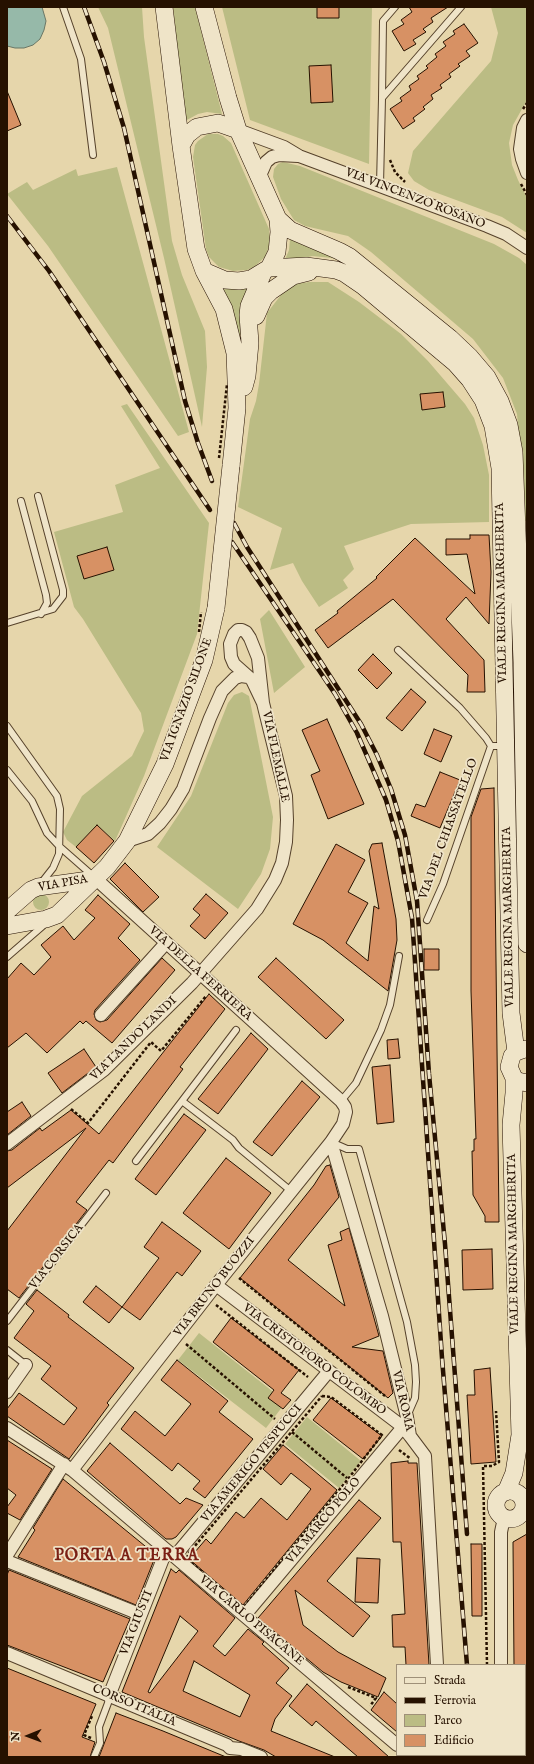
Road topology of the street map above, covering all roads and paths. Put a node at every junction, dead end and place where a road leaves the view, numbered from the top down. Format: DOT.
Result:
graph roads {
  1 [pos="63,7"];
  2 [pos="164,7"];
  3 [pos="204,7"];
  4 [pos="395,7"];
  5 [pos="461,7"];
  6 [pos="382,98"];
  7 [pos="527,120"];
  8 [pos="238,130"];
  9 [pos="181,146"];
  10 [pos="93,155"];
  11 [pos="299,156"];
  12 [pos="389,159"];
  13 [pos="527,173"];
  14 [pos="259,178"];
  15 [pos="380,185"];
  16 [pos="410,186"];
  17 [pos="278,219"];
  18 [pos="527,248"];
  19 [pos="327,268"];
  20 [pos="266,270"];
  21 [pos="204,271"];
  22 [pos="250,343"];
  23 [pos="237,408"];
  24 [pos="38,496"];
  25 [pos="21,501"];
  26 [pos="41,614"];
  27 [pos="7,623"];
  28 [pos="199,632"];
  29 [pos="521,635"];
  30 [pos="503,636"];
  31 [pos="198,637"];
  32 [pos="398,650"];
  33 [pos="525,660"];
  34 [pos="248,677"];
  35 [pos="263,703"];
  36 [pos="7,726"];
  37 [pos="498,746"];
  38 [pos="7,770"];
  39 [pos="128,841"];
  40 [pos="60,847"];
  41 [pos="96,879"];
  42 [pos="38,887"];
  43 [pos="24,896"];
  44 [pos="7,911"];
  45 [pos="57,915"];
  46 [pos="34,920"];
  47 [pos="427,920"];
  48 [pos="7,926"];
  49 [pos="166,943"];
  50 [pos="527,944"];
  51 [pos="399,956"];
  52 [pos="7,957"];
  53 [pos="199,974"];
  54 [pos="101,1015"];
  55 [pos="236,1030"];
  56 [pos="522,1051"];
  57 [pos="520,1080"];
  58 [pos="182,1101"];
  59 [pos="341,1101"];
  60 [pos="331,1142"];
  61 [pos="7,1144"];
  62 [pos="136,1161"];
  63 [pos="291,1191"];
  64 [pos="106,1193"];
  65 [pos="243,1272"];
  66 [pos="216,1285"];
  67 [pos="216,1305"];
  68 [pos="7,1321"];
  69 [pos="522,1341"];
  70 [pos="186,1344"];
  71 [pos="7,1350"];
  72 [pos="26,1365"];
  73 [pos="329,1371"];
  74 [pos="305,1384"];
  75 [pos="7,1392"];
  76 [pos="388,1399"];
  77 [pos="496,1411"];
  78 [pos="524,1413"];
  79 [pos="280,1414"];
  80 [pos="275,1420"];
  81 [pos="270,1426"];
  82 [pos="406,1427"];
  83 [pos="8,1430"];
  84 [pos="292,1432"];
  85 [pos="394,1456"];
  86 [pos="412,1460"];
  87 [pos="527,1461"];
  88 [pos="68,1467"];
  89 [pos="348,1479"];
  90 [pos="519,1503"];
  91 [pos="504,1518"];
  92 [pos="170,1554"];
  93 [pos="7,1555"];
  94 [pos="7,1561"];
  95 [pos="245,1615"];
  96 [pos="140,1616"];
  97 [pos="7,1653"];
  98 [pos="437,1664"];
  99 [pos="487,1664"];
  100 [pos="501,1664"];
  101 [pos="109,1696"];
  102 [pos="94,1710"];
  103 [pos="96,1740"];
  104 [pos="396,1744"];
  105 [pos="230,1752"];
  106 [pos="94,1757"];
  107 [pos="261,1757"];
  1 -- 10 [label="lane"];
  2 -- 9 [label="street"];
  3 -- 8 [label="street"];
  4 -- 6 [label="lane"];
  5 -- 6 [label="lane"];
  6 -- 15 [label="lane"];
  7 -- 13 [label="street"];
  8 -- 9 [label="street"];
  8 -- 11 [label="street, VIA VINCENZO ROSANO"];
  8 -- 14 [label="street"];
  9 -- 21 [label="street, VIA IGNAZIO SILONE"];
  11 -- 14 [label="street, VIA VINCENZO ROSANO"];
  11 -- 15 [label="street, VIA VINCENZO ROSANO"];
  12 -- 16 [label="path"];
  14 -- 17 [label="street"];
  15 -- 18 [label="street, VIA VINCENZO ROSANO"];
  17 -- 20 [label="street, VIA IGNAZIO SILONE"];
  17 -- 29 [label="street, VIALE REGINA MARGHERITA"];
  19 -- 20 [label="street, VIALE REGINA MARGHERITA"];
  19 -- 22 [label="street"];
  19 -- 30 [label="street, VIALE REGINA MARGHERITA"];
  20 -- 21 [label="street, VIALE REGINA MARGHERITA"];
  20 -- 22 [label="street, VIA IGNAZIO SILONE"];
  21 -- 23 [label="street, VIA IGNAZIO SILONE"];
  22 -- 23 [label="street, VIA IGNAZIO SILONE"];
  23 -- 39 [label="street, VIA IGNAZIO SILONE, bridge"];
  24 -- 26 [label="lane"];
  25 -- 26 [label="lane"];
  26 -- 27 [label="lane"];
  28 -- 31 [label="path"];
  29 -- 30 [label="street"];
  29 -- 33 [label="street, VIALE REGINA MARGHERITA"];
  30 -- 37 [label="street, VIALE REGINA MARGHERITA"];
  32 -- 37 [label="lane"];
  33 -- 50 [label="street, VIALE REGINA MARGHERITA"];
  34 -- 35 [label="street, VIA FLEMALLE"];
  34 -- 35 [label="street, VIA FLEMALLE"];
  34 -- 39 [label="street"];
  35 -- 53 [label="street, VIA FLEMALLE"];
  36 -- 40 [label="lane"];
  37 -- 47 [label="lane, VIA DEL CHIASSATELLO"];
  37 -- 56 [label="street, VIALE REGINA MARGHERITA"];
  38 -- 40 [label="lane, VIA DELLA FERRIERA"];
  39 -- 41 [label="street, VIA IGNAZIO SILONE"];
  40 -- 41 [label="lane, VIA DELLA FERRIERA"];
  40 -- 42 [label="lane"];
  41 -- 42 [label="street, VIA PISA"];
  41 -- 45 [label="street, VIA PISA"];
  41 -- 49 [label="street, VIA DELLA FERRIERA"];
  42 -- 43 [label="street, VIA PISA"];
  43 -- 44 [label="street, VIA PISA"];
  43 -- 46 [label="street"];
  45 -- 46 [label="street, VIA PISA"];
  45 -- 52 [label="lane"];
  46 -- 48 [label="street, VIA PISA"];
  49 -- 53 [label="street, VIA DELLA FERRIERA"];
  49 -- 54 [label="street"];
  51 -- 59 [label="lane"];
  53 -- 59 [label="street, VIA DELLA FERRIERA"];
  53 -- 61 [label="street, VIA LANDO LANDI"];
  55 -- 58 [label="lane"];
  56 -- 57 [label="street, VIALE REGINA MARGHERITA"];
  57 -- 69 [label="street, VIALE REGINA MARGHERITA"];
  58 -- 62 [label="lane"];
  58 -- 63 [label="lane"];
  59 -- 60 [label="street, VIA BRUNO BUOZZI"];
  60 -- 63 [label="street, VIA BRUNO BUOZZI"];
  60 -- 82 [label="street, VIA ROMA"];
  60 -- 82 [label="lane"];
  63 -- 66 [label="street, VIA BRUNO BUOZZI"];
  64 -- 68 [label="lane, VIA CORSICA"];
  65 -- 76 [label="path"];
  66 -- 73 [label="street, VIA CRISTOFORO COLOMBO"];
  66 -- 88 [label="street, VIA BRUNO BUOZZI"];
  67 -- 74 [label="path"];
  69 -- 78 [label="street, VIALE REGINA MARGHERITA"];
  70 -- 80 [label="path"];
  71 -- 72 [label="lane"];
  72 -- 75 [label="street"];
  73 -- 82 [label="street, VIA CRISTOFORO COLOMBO"];
  73 -- 92 [label="street, VIA AMERIGO VESPUCCI"];
  77 -- 99 [label="path"];
  78 -- 90 [label="street, VIALE REGINA MARGHERITA"];
  79 -- 80 [label="path"];
  80 -- 81 [label="path"];
  82 -- 95 [label="street, VIA MARCO POLO"];
  82 -- 98 [label="street, VIA ROMA"];
  83 -- 88 [label="street, VIA CARLO PISACANE"];
  84 -- 89 [label="path"];
  84 -- 89 [label="path"];
  84 -- 89 [label="path"];
  85 -- 86 [label="path"];
  87 -- 90 [label="street"];
  88 -- 92 [label="street, VIA CARLO PISACANE"];
  88 -- 93 [label="street, VIA BRUNO BUOZZI"];
  90 -- 91 [label="street"];
  90 -- 91 [label="street"];
  91 -- 100 [label="street"];
  92 -- 95 [label="street, VIA CARLO PISACANE"];
  92 -- 96 [label="street, VIA GIUSTI"];
  94 -- 96 [label="street"];
  95 -- 104 [label="street, VIA CARLO PISACANE"];
  96 -- 101 [label="street, VIA GIUSTI"];
  97 -- 101 [label="street, CORSO ITALIA"];
  101 -- 105 [label="street, CORSO ITALIA"];
  101 -- 106 [label="lane"];
  102 -- 103 [label="path"];
  105 -- 107 [label="street, CORSO ITALIA"];
}
